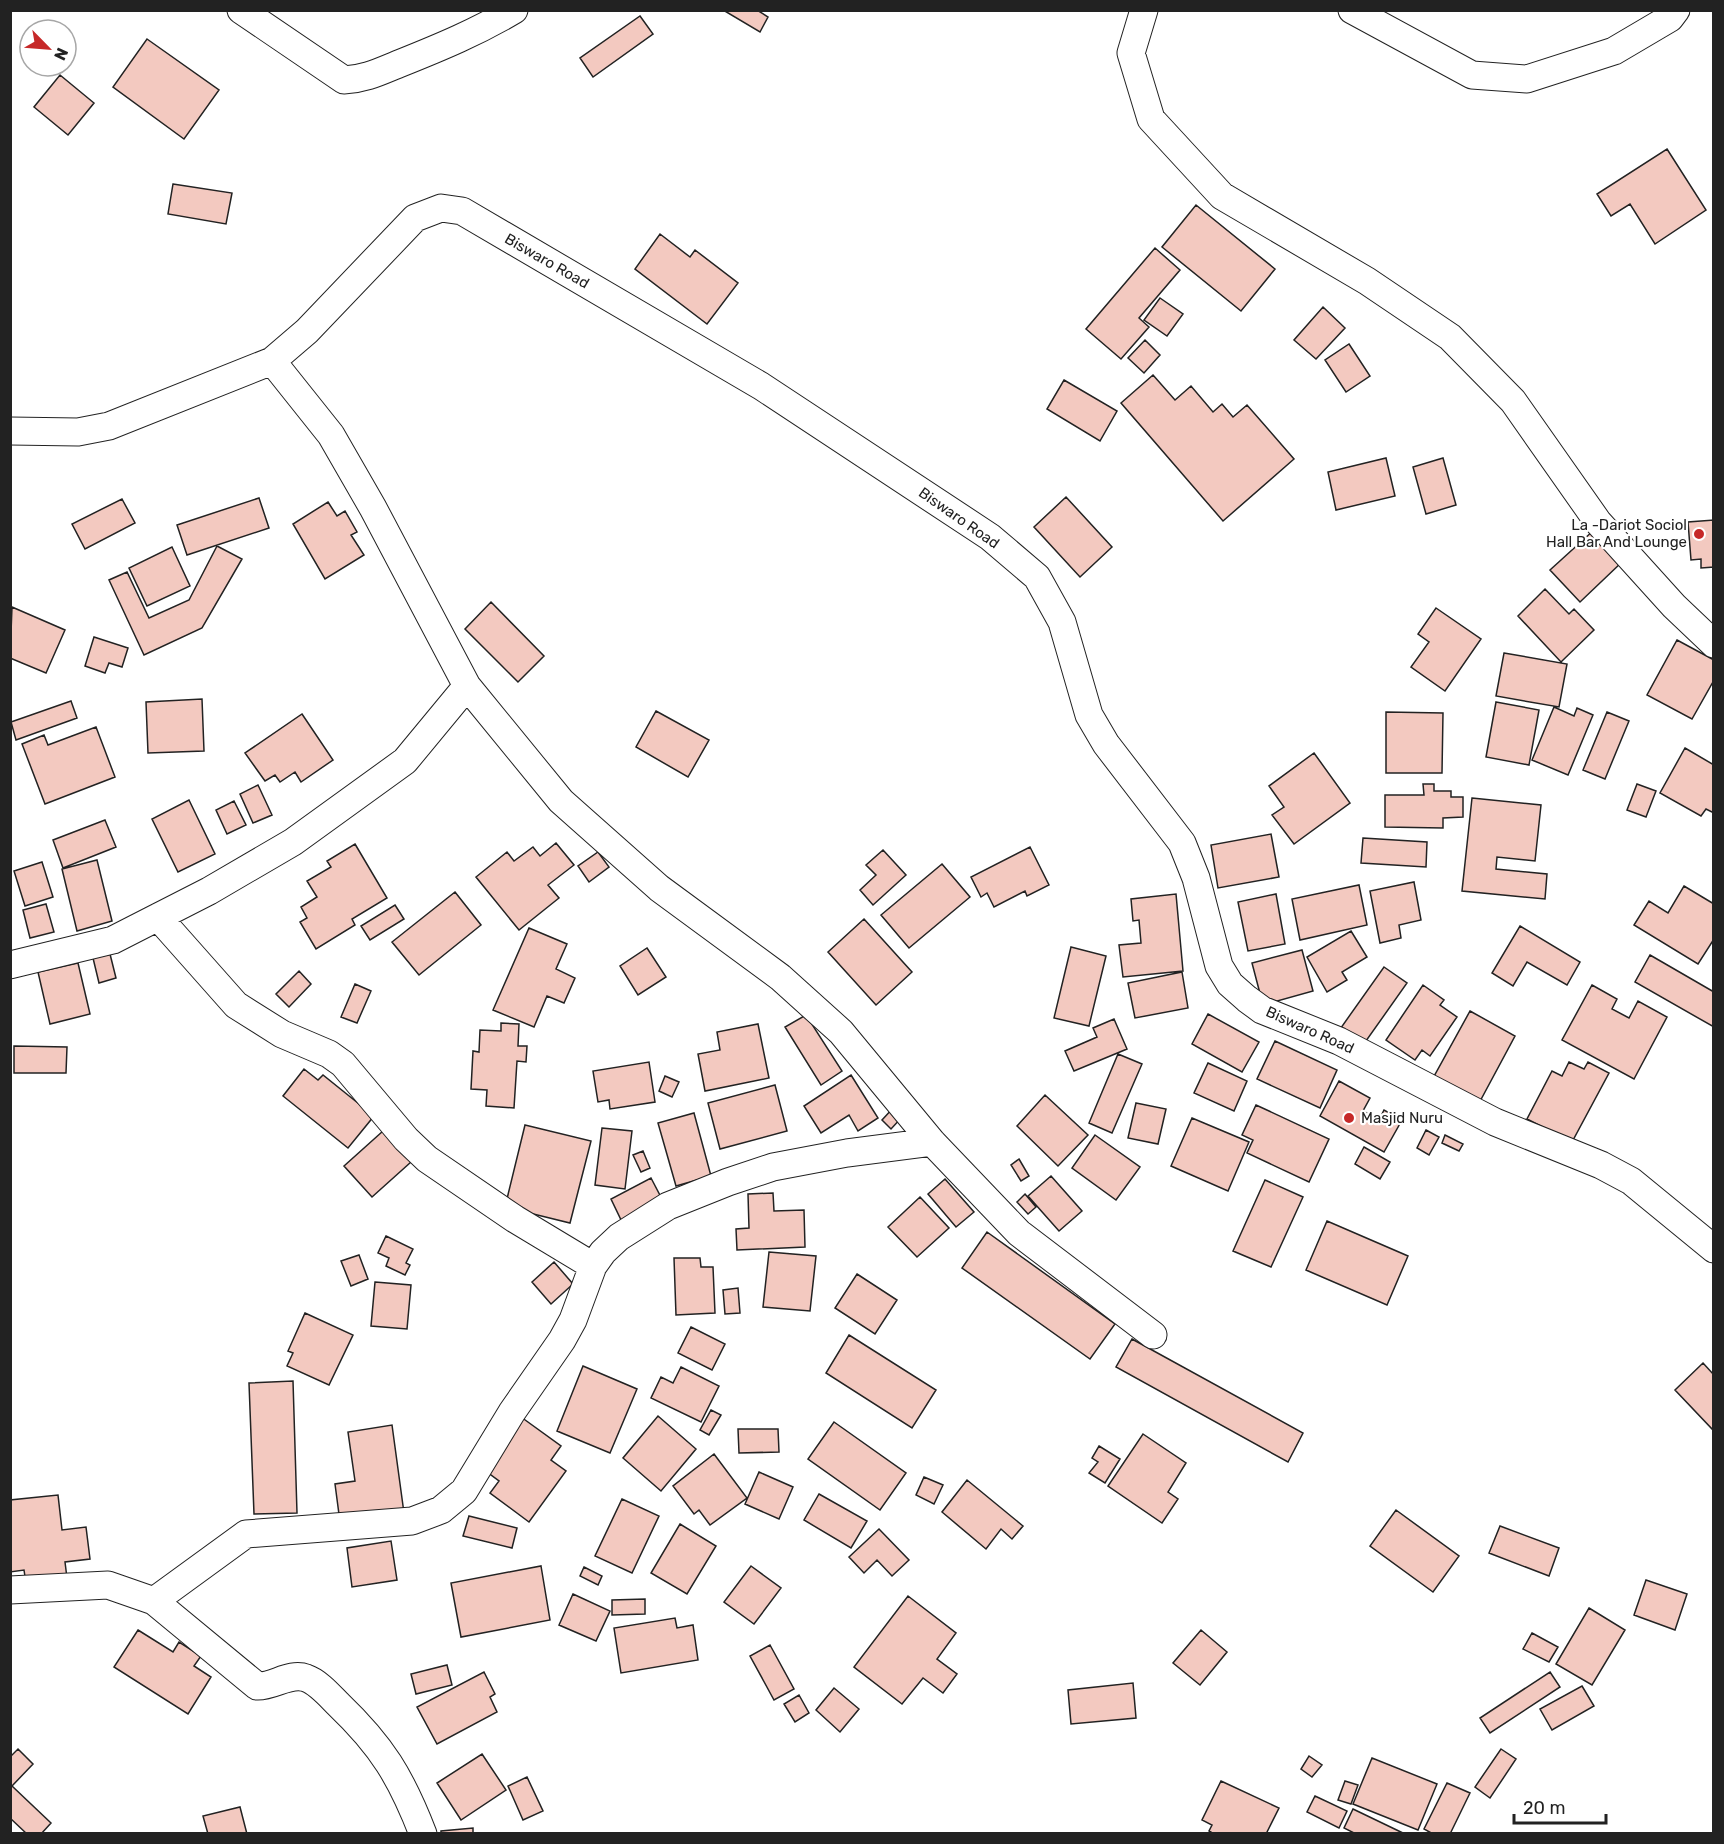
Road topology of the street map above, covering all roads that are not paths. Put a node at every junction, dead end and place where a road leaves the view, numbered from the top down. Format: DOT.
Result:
graph roads {
  1 [pos="241,10"];
  2 [pos="514,10"];
  3 [pos="1144,10"];
  4 [pos="1352,10"];
  5 [pos="1676,10"];
  6 [pos="272,361"];
  7 [pos="10,430"];
  8 [pos="1713,644"];
  9 [pos="467,686"];
  10 [pos="158,917"];
  11 [pos="10,944"];
  12 [pos="54,953"];
  13 [pos="10,965"];
  14 [pos="932,1142"];
  15 [pos="1713,1249"];
  16 [pos="593,1266"];
  17 [pos="1153,1335"];
  18 [pos="10,1590"];
  19 [pos="154,1601"];
  20 [pos="423,1833"];
  1 -- 2 [label="street"];
  3 -- 8 [label="street"];
  4 -- 5 [label="street"];
  6 -- 7 [label="street, Biswaro Road"];
  6 -- 9 [label="street"];
  6 -- 15 [label="street, Biswaro Road"];
  9 -- 10 [label="street"];
  9 -- 14 [label="street"];
  10 -- 12 [label="street"];
  10 -- 16 [label="street"];
  11 -- 12 [label="street"];
  12 -- 13 [label="street"];
  14 -- 16 [label="street"];
  14 -- 17 [label="street"];
  16 -- 19 [label="street"];
  18 -- 19 [label="street"];
  19 -- 20 [label="street"];
}
